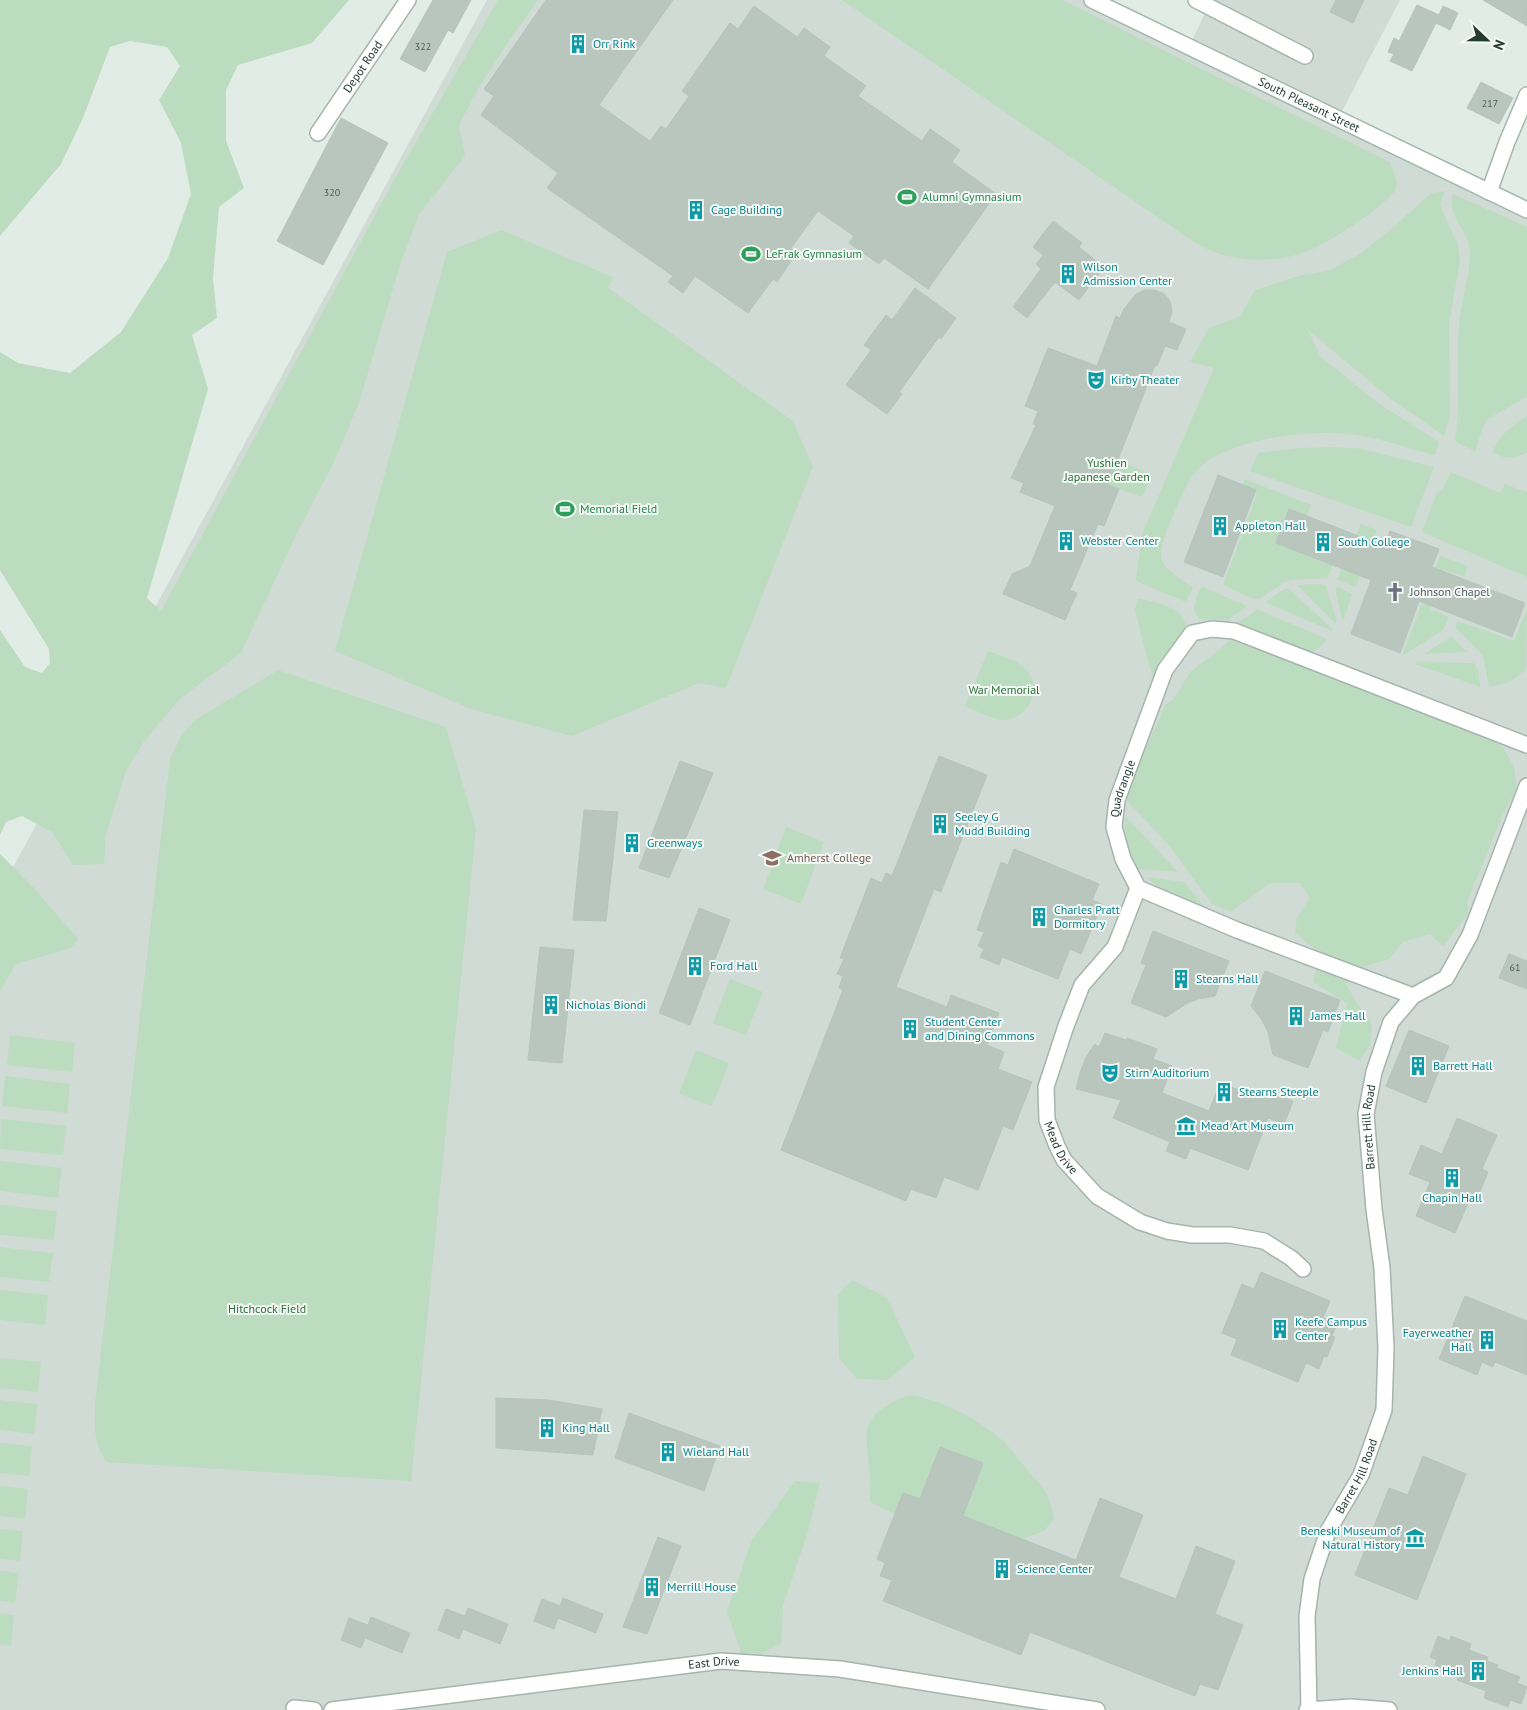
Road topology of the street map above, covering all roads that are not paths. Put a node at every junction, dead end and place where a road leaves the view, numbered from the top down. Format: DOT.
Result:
graph roads {
  1 [pos="408,0"];
  2 [pos="1092,0"];
  3 [pos="1196,0"];
  4 [pos="1305,56"];
  5 [pos="1527,95"];
  6 [pos="318,133"];
  7 [pos="1489,192"];
  8 [pos="1527,210"];
  9 [pos="1527,745"];
  10 [pos="1527,786"];
  11 [pos="1138,888"];
  12 [pos="1414,996"];
  13 [pos="1382,1268"];
  14 [pos="1303,1269"];
  15 [pos="294,1708"];
  16 [pos="314,1710"];
  17 [pos="332,1710"];
  18 [pos="1097,1710"];
  19 [pos="1308,1710"];
  20 [pos="1389,1710"];
  1 -- 6 [label="street, Depot Road"];
  2 -- 7 [label="street, South Pleasant Street"];
  3 -- 4 [label="street"];
  5 -- 7 [label="street"];
  7 -- 8 [label="street, South Pleasant Street"];
  9 -- 11 [label="street, Quadrangle"];
  10 -- 12 [label="street"];
  11 -- 12 [label="street"];
  11 -- 14 [label="street, Mead Drive"];
  12 -- 13 [label="street, Barrett Hill Road"];
  13 -- 19 [label="street, Barret Hill Road"];
  15 -- 16 [label="street"];
  17 -- 18 [label="street, East Drive"];
  19 -- 20 [label="street"];
}
